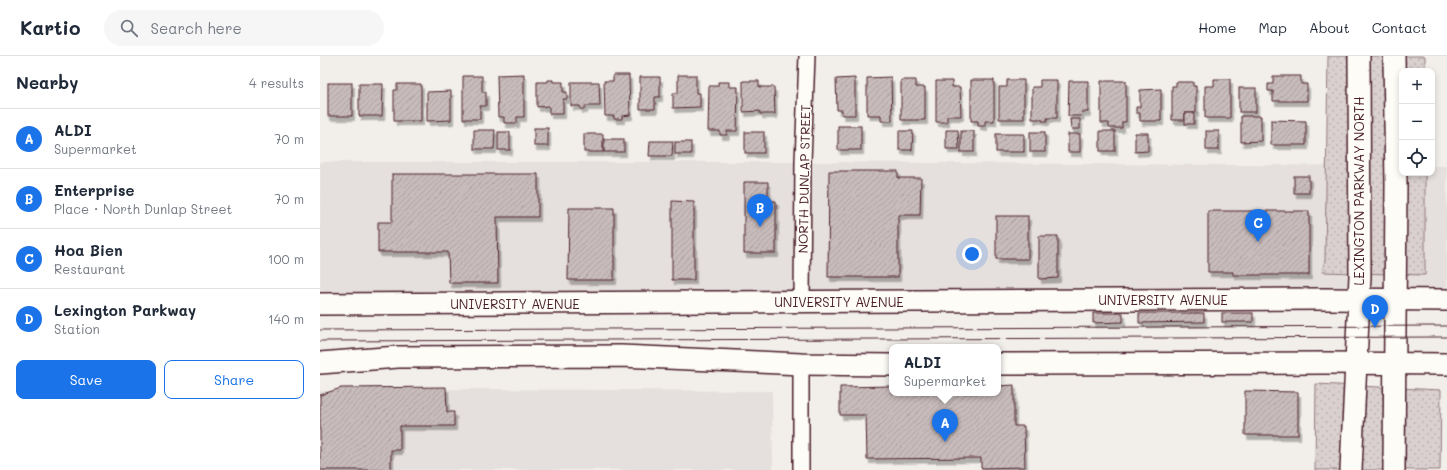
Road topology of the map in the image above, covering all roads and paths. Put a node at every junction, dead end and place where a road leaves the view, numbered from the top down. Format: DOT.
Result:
graph roads {
  1 [pos="806,56"];
  2 [pos="1359,56"];
  3 [pos="1394,56"];
  4 [pos="1358,299"];
  5 [pos="1395,300"];
  6 [pos="1447,300"];
  7 [pos="802,302"];
  8 [pos="320,304"];
  9 [pos="320,363"];
  10 [pos="1356,363"];
  11 [pos="800,364"];
  12 [pos="889,364"];
  13 [pos="1001,364"];
  14 [pos="1394,364"];
  15 [pos="1447,364"];
  16 [pos="801,470"];
  17 [pos="1351,470"];
  18 [pos="1394,470"];
  1 -- 7 [label="street, NORTH DUNLAP STREET"];
  2 -- 4 [label="main road, LEXINGTON PARKWAY NORTH"];
  3 -- 5 [label="main road"];
  4 -- 5 [label="main road, UNIVERSITY AVENUE"];
  4 -- 7 [label="main road, UNIVERSITY AVENUE"];
  4 -- 10 [label="main road, LEXINGTON PARKWAY NORTH"];
  5 -- 6 [label="main road, UNIVERSITY AVENUE"];
  5 -- 14 [label="main road"];
  7 -- 8 [label="main road, UNIVERSITY AVENUE"];
  9 -- 11 [label="main road"];
  10 -- 13 [label="main road"];
  10 -- 14 [label="main road"];
  10 -- 17 [label="main road, LEXINGTON PARKWAY NORTH"];
  11 -- 12 [label="main road"];
  11 -- 16 [label="street"];
  14 -- 15 [label="main road"];
  14 -- 18 [label="main road"];
}
